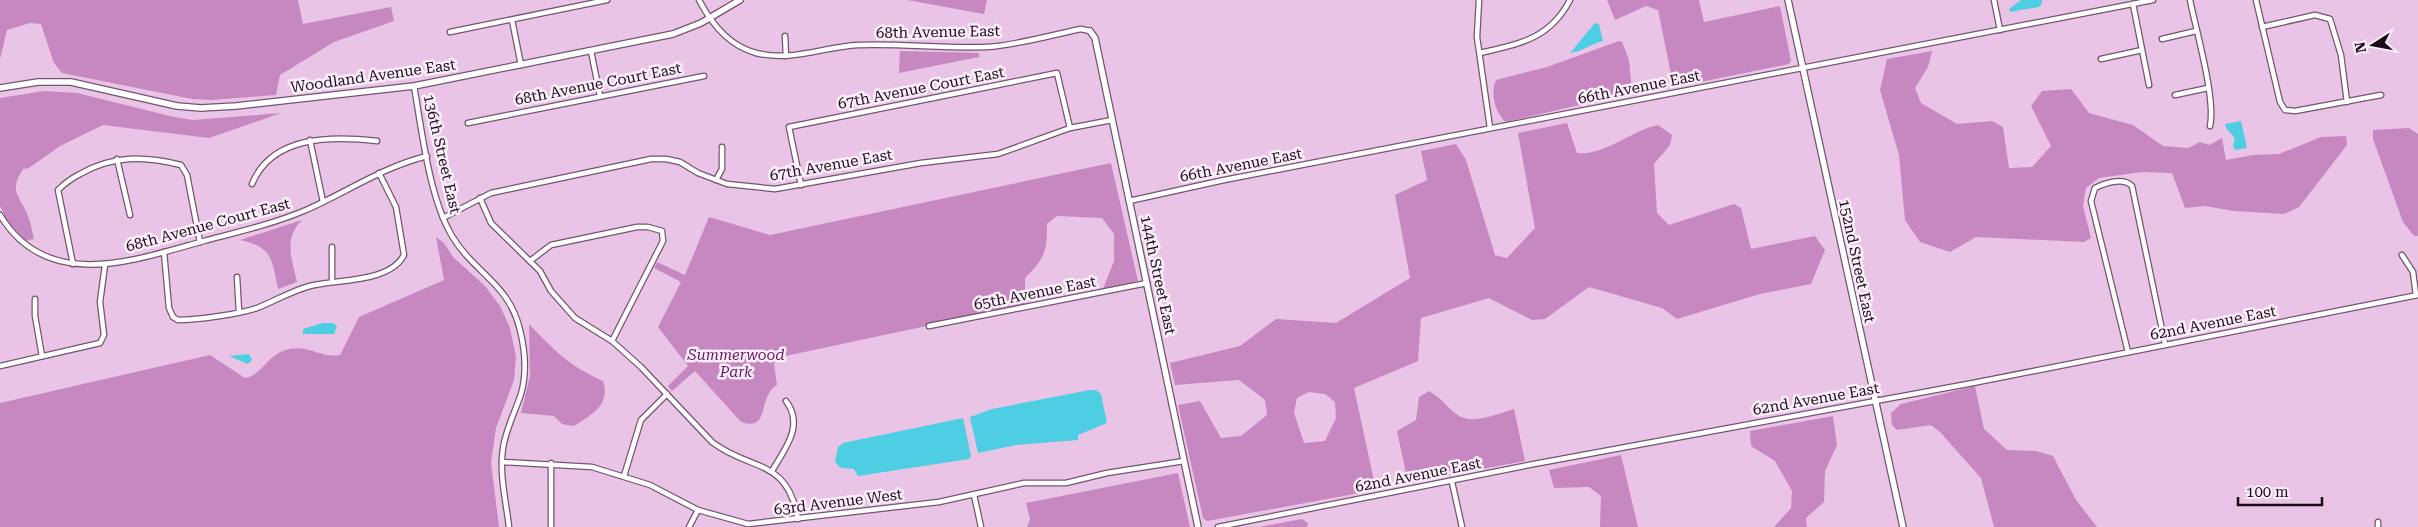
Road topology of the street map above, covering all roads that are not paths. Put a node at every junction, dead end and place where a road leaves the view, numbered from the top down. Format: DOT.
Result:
graph roads {
  1 [pos="607,0"];
  2 [pos="699,0"];
  3 [pos="740,0"];
  4 [pos="1479,0"];
  5 [pos="1788,0"];
  6 [pos="1994,0"];
  7 [pos="2153,0"];
  8 [pos="2190,0"];
  9 [pos="2256,0"];
  10 [pos="1570,1"];
  11 [pos="2135,2"];
  12 [pos="709,18"];
  13 [pos="512,20"];
  14 [pos="2262,27"];
  15 [pos="2000,30"];
  16 [pos="1090,31"];
  17 [pos="2196,31"];
  18 [pos="450,32"];
  19 [pos="785,36"];
  20 [pos="2162,39"];
  21 [pos="2142,50"];
  22 [pos="591,51"];
  23 [pos="1480,53"];
  24 [pos="786,56"];
  25 [pos="2101,59"];
  26 [pos="521,65"];
  27 [pos="1802,68"];
  28 [pos="704,76"];
  29 [pos="2150,85"];
  30 [pos="414,86"];
  31 [pos="0,88"];
  32 [pos="2208,88"];
  33 [pos="2175,95"];
  34 [pos="2381,95"];
  35 [pos="600,96"];
  36 [pos="2347,102"];
  37 [pos="1112,120"];
  38 [pos="468,123"];
  39 [pos="2210,126"];
  40 [pos="1070,128"];
  41 [pos="1490,128"];
  42 [pos="310,140"];
  43 [pos="377,141"];
  44 [pos="722,148"];
  45 [pos="427,156"];
  46 [pos="117,160"];
  47 [pos="379,173"];
  48 [pos="716,180"];
  49 [pos="252,184"];
  50 [pos="801,185"];
  51 [pos="480,198"];
  52 [pos="1129,201"];
  53 [pos="323,202"];
  54 [pos="130,215"];
  55 [pos="0,217"];
  56 [pos="443,218"];
  57 [pos="200,242"];
  58 [pos="332,247"];
  59 [pos="164,252"];
  60 [pos="2402,255"];
  61 [pos="530,261"];
  62 [pos="73,264"];
  63 [pos="105,264"];
  64 [pos="237,277"];
  65 [pos="332,282"];
  66 [pos="1146,283"];
  67 [pos="2417,295"];
  68 [pos="34,298"];
  69 [pos="239,312"];
  70 [pos="929,326"];
  71 [pos="612,341"];
  72 [pos="2165,344"];
  73 [pos="2128,352"];
  74 [pos="42,356"];
  75 [pos="0,366"];
  76 [pos="667,394"];
  77 [pos="786,401"];
  78 [pos="1875,401"];
  79 [pos="1184,461"];
  80 [pos="502,462"];
  81 [pos="551,463"];
  82 [pos="772,472"];
  83 [pos="624,476"];
  84 [pos="1452,482"];
  85 [pos="974,495"];
  86 [pos="698,510"];
  87 [pos="798,519"];
  88 [pos="748,526"];
  89 [pos="509,527"];
  90 [pos="550,527"];
  91 [pos="689,527"];
  92 [pos="980,527"];
  93 [pos="1198,527"];
  94 [pos="1218,527"];
  95 [pos="1462,527"];
  96 [pos="1903,527"];
  1 -- 13 [label="street"];
  2 -- 12 [label="street, 68th Avenue East"];
  3 -- 12 [label="street, Woodland Avenue East"];
  4 -- 23 [label="street"];
  5 -- 27 [label="street, 152nd Street East"];
  6 -- 15 [label="street"];
  7 -- 11 [label="street, 66th Avenue East"];
  8 -- 17 [label="street"];
  9 -- 14 [label="street"];
  10 -- 23 [label="street"];
  11 -- 15 [label="street, 66th Avenue East"];
  11 -- 21 [label="street"];
  12 -- 22 [label="street, Woodland Avenue East"];
  12 -- 24 [label="street, 68th Avenue East"];
  13 -- 18 [label="street"];
  13 -- 26 [label="street"];
  14 -- 36 [label="street"];
  14 -- 36 [label="street"];
  15 -- 27 [label="street, 66th Avenue East"];
  16 -- 24 [label="street, 68th Avenue East"];
  16 -- 37 [label="street, 144th Street East"];
  17 -- 20 [label="street"];
  17 -- 32 [label="street"];
  19 -- 24 [label="street"];
  21 -- 25 [label="street"];
  21 -- 29 [label="street"];
  22 -- 26 [label="street, Woodland Avenue East"];
  22 -- 35 [label="street"];
  23 -- 41 [label="street"];
  26 -- 30 [label="street, Woodland Avenue East"];
  27 -- 41 [label="street, 66th Avenue East"];
  27 -- 78 [label="street, 152nd Street East"];
  28 -- 35 [label="street, 68th Avenue Court East"];
  30 -- 31 [label="street, Woodland Avenue East"];
  30 -- 45 [label="street, 136th Street East"];
  32 -- 33 [label="street"];
  32 -- 39 [label="street"];
  34 -- 36 [label="street"];
  35 -- 38 [label="street, 68th Avenue Court East"];
  37 -- 40 [label="street, 67th Avenue East"];
  37 -- 52 [label="street, 144th Street East"];
  40 -- 50 [label="street, 67th Avenue East"];
  40 -- 50 [label="street, 67th Avenue Court East"];
  41 -- 52 [label="street, 66th Avenue East"];
  42 -- 43 [label="street, 68th Avenue Court East"];
  42 -- 49 [label="street, 68th Avenue Court East"];
  42 -- 53 [label="street"];
  44 -- 48 [label="street"];
  45 -- 47 [label="street, 68th Avenue Court East"];
  45 -- 56 [label="street, 136th Street East"];
  46 -- 54 [label="street"];
  46 -- 57 [label="street"];
  46 -- 62 [label="street"];
  47 -- 53 [label="street, 68th Avenue Court East"];
  47 -- 65 [label="street"];
  48 -- 50 [label="street, 67th Avenue East"];
  48 -- 51 [label="street, 67th Avenue East"];
  51 -- 56 [label="street, 67th Avenue East"];
  51 -- 61 [label="street"];
  52 -- 66 [label="street, 144th Street East"];
  53 -- 57 [label="street, 68th Avenue Court East"];
  55 -- 62 [label="street, 68th Avenue Court East"];
  56 -- 80 [label="street, 136th Street East"];
  57 -- 59 [label="street, 68th Avenue Court East"];
  58 -- 65 [label="street"];
  59 -- 63 [label="street, 68th Avenue Court East"];
  59 -- 69 [label="street"];
  60 -- 67 [label="street"];
  61 -- 71 [label="street"];
  61 -- 71 [label="street"];
  62 -- 63 [label="street, 68th Avenue Court East"];
  63 -- 74 [label="street"];
  64 -- 69 [label="street"];
  65 -- 69 [label="street"];
  66 -- 70 [label="street, 65th Avenue East"];
  66 -- 79 [label="street, 144th Street East"];
  67 -- 72 [label="street, 62nd Avenue East"];
  68 -- 74 [label="street"];
  71 -- 76 [label="street"];
  72 -- 73 [label="street, 62nd Avenue East"];
  72 -- 73 [label="street"];
  73 -- 78 [label="street, 62nd Avenue East"];
  74 -- 75 [label="street"];
  76 -- 82 [label="street"];
  76 -- 83 [label="street"];
  77 -- 82 [label="street"];
  78 -- 84 [label="street, 62nd Avenue East"];
  78 -- 96 [label="street, 152nd Street East"];
  79 -- 85 [label="street, 63rd Avenue West"];
  79 -- 93 [label="street, 144th Street East"];
  80 -- 81 [label="street, 63rd Avenue West"];
  80 -- 89 [label="street, 136th Street East"];
  81 -- 83 [label="street, 63rd Avenue West"];
  81 -- 90 [label="street"];
  82 -- 87 [label="street"];
  83 -- 86 [label="street, 63rd Avenue West"];
  84 -- 94 [label="street, 62nd Avenue East"];
  84 -- 95 [label="street"];
  85 -- 87 [label="street, 63rd Avenue West"];
  85 -- 92 [label="street"];
  86 -- 88 [label="street, 63rd Avenue West"];
  86 -- 91 [label="street"];
  87 -- 88 [label="street, 63rd Avenue West"];
}
